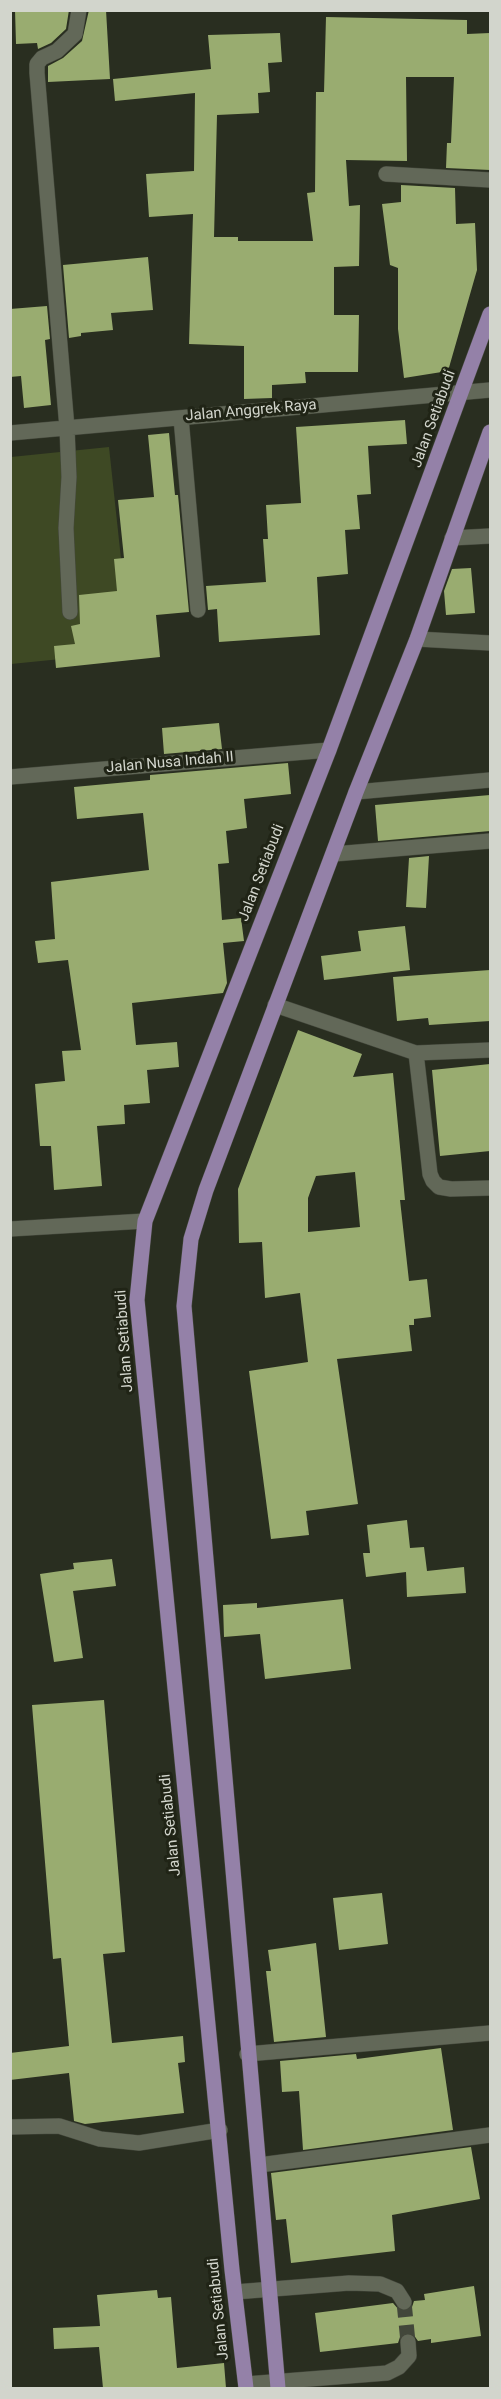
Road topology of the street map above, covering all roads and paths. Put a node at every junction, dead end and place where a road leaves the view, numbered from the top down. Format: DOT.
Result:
graph roads {
  1 [pos="79,10"];
  2 [pos="386,174"];
  3 [pos="490,180"];
  4 [pos="490,314"];
  5 [pos="490,390"];
  6 [pos="463,393"];
  7 [pos="181,418"];
  8 [pos="67,428"];
  9 [pos="490,432"];
  10 [pos="10,433"];
  11 [pos="490,536"];
  12 [pos="452,538"];
  13 [pos="198,610"];
  14 [pos="70,612"];
  15 [pos="417,639"];
  16 [pos="490,643"];
  17 [pos="330,750"];
  18 [pos="10,777"];
  19 [pos="490,780"];
  20 [pos="356,792"];
  21 [pos="490,841"];
  22 [pos="334,854"];
  23 [pos="275,1005"];
  24 [pos="490,1050"];
  25 [pos="416,1053"];
  26 [pos="490,1188"];
  27 [pos="145,1221"];
  28 [pos="10,1229"];
  29 [pos="490,2033"];
  30 [pos="247,2054"];
  31 [pos="10,2127"];
  32 [pos="220,2130"];
  33 [pos="490,2135"];
  34 [pos="259,2165"];
  35 [pos="270,2290"];
  36 [pos="235,2292"];
  37 [pos="404,2302"];
  38 [pos="408,2342"];
  39 [pos="277,2385"];
  40 [pos="246,2386"];
  1 -- 8 [label="street"];
  2 -- 3 [label="street"];
  4 -- 6 [label="main road, Jalan Setiabudi"];
  5 -- 6 [label="street, Jalan Anggrek Raya"];
  6 -- 7 [label="street, Jalan Anggrek Raya"];
  6 -- 17 [label="main road, Jalan Setiabudi"];
  7 -- 8 [label="street, Jalan Anggrek Raya"];
  7 -- 13 [label="street"];
  8 -- 10 [label="street, Jalan Anggrek Raya"];
  8 -- 14 [label="street"];
  9 -- 12 [label="main road"];
  11 -- 12 [label="street"];
  12 -- 15 [label="main road"];
  15 -- 16 [label="street"];
  15 -- 20 [label="main road"];
  17 -- 18 [label="street, Jalan Nusa Indah II"];
  17 -- 27 [label="main road, Jalan Setiabudi"];
  19 -- 20 [label="street"];
  20 -- 22 [label="main road"];
  21 -- 22 [label="street"];
  22 -- 23 [label="main road"];
  23 -- 25 [label="street"];
  23 -- 30 [label="main road"];
  24 -- 25 [label="street"];
  25 -- 26 [label="street"];
  27 -- 28 [label="street"];
  27 -- 32 [label="main road, Jalan Setiabudi"];
  29 -- 30 [label="street"];
  30 -- 34 [label="main road"];
  31 -- 32 [label="street"];
  32 -- 36 [label="main road, Jalan Setiabudi"];
  33 -- 34 [label="street"];
  34 -- 35 [label="main road"];
  35 -- 36 [label="street"];
  35 -- 37 [label="street"];
  35 -- 39 [label="main road"];
  36 -- 40 [label="main road, Jalan Setiabudi"];
  38 -- 39 [label="street"];
  39 -- 40 [label="street"];
}
